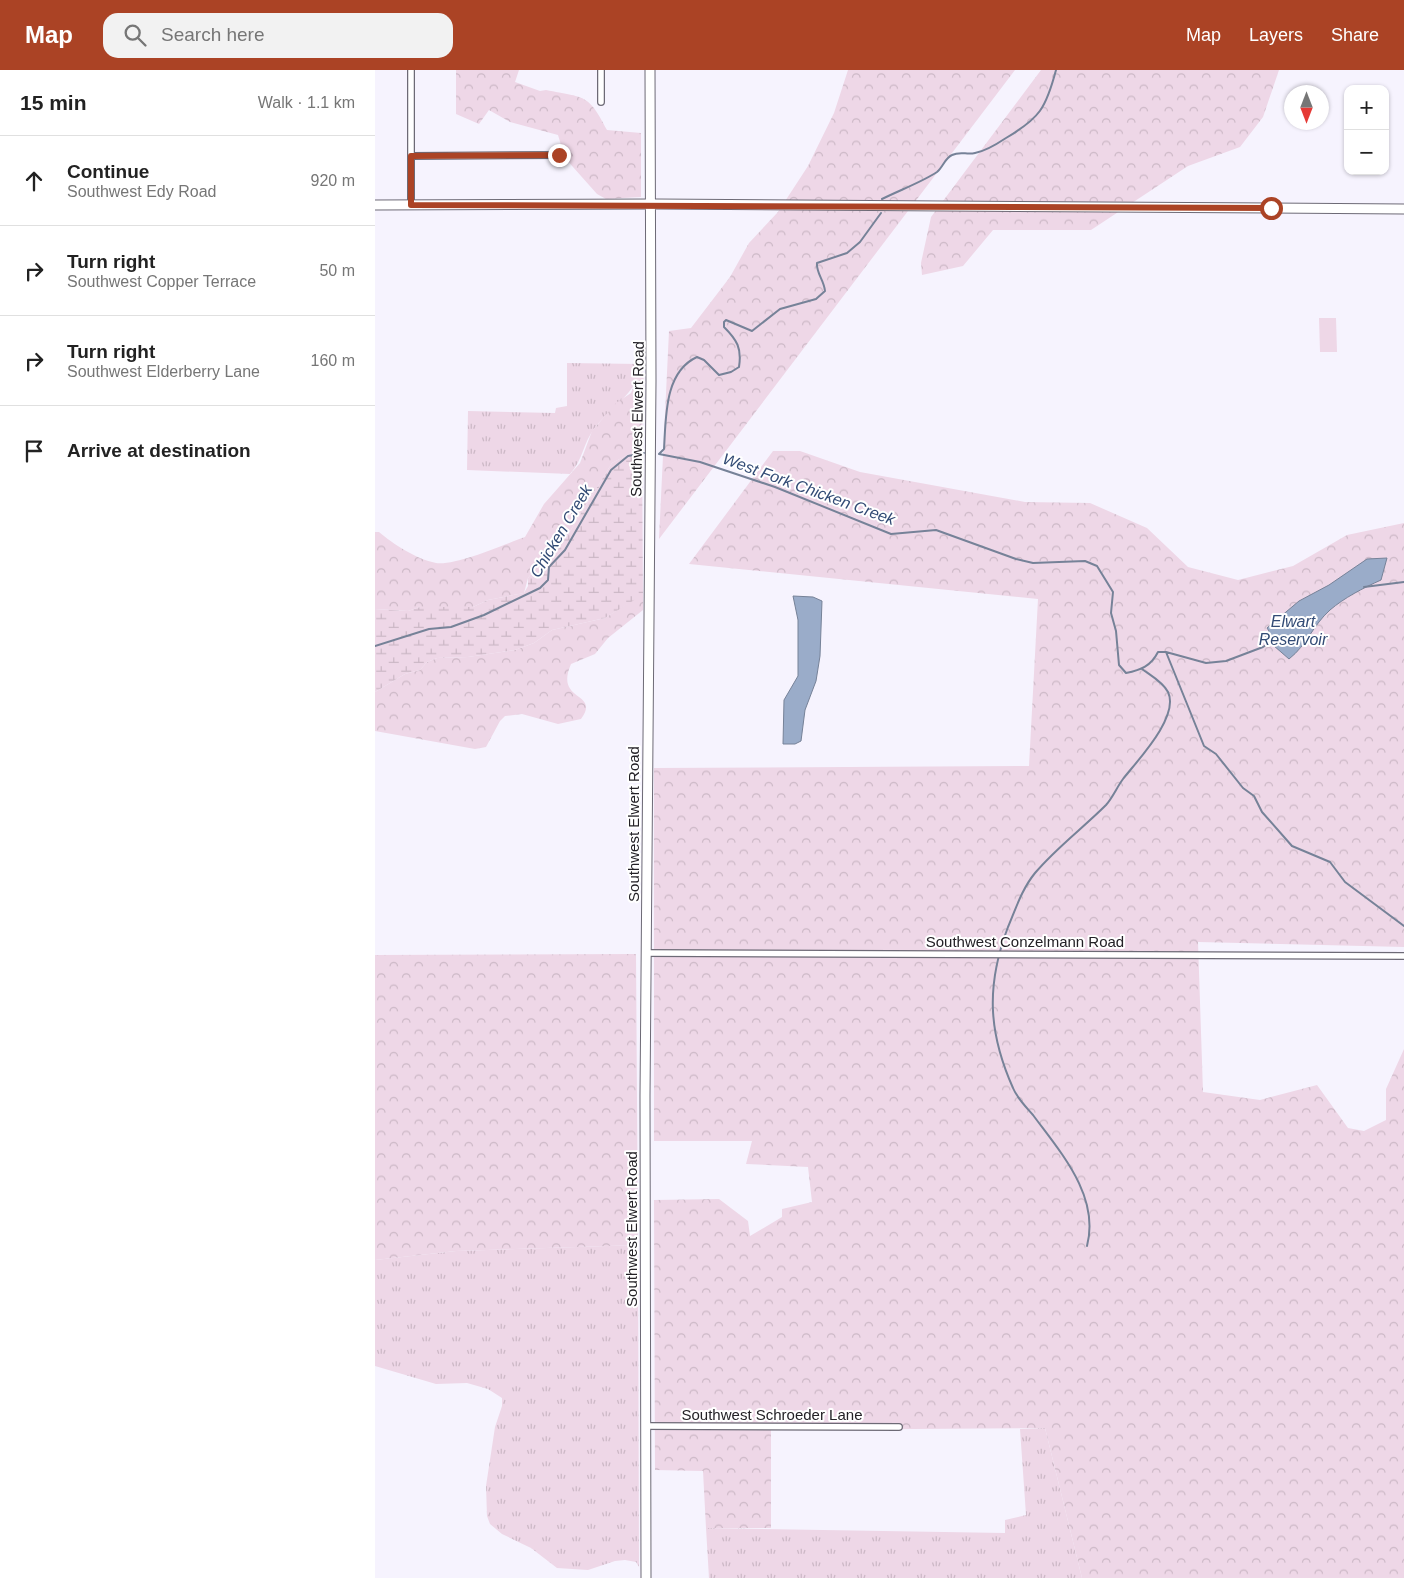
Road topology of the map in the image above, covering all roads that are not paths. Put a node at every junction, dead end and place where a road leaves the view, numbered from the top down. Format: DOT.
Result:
graph roads {
  1 [pos="411,70"];
  2 [pos="601,70"];
  3 [pos="650,70"];
  4 [pos="601,102"];
  5 [pos="559,155"];
  6 [pos="411,156"];
  7 [pos="650,204"];
  8 [pos="375,205"];
  9 [pos="411,205"];
  10 [pos="1404,208"];
  11 [pos="645,953"];
  12 [pos="1404,956"];
  13 [pos="645,1426"];
  14 [pos="899,1427"];
  15 [pos="646,1578"];
  1 -- 6 [label="street"];
  2 -- 4 [label="street"];
  3 -- 7 [label="main road, Southwest Elwert Road"];
  5 -- 6 [label="street"];
  6 -- 9 [label="street"];
  7 -- 9 [label="main road"];
  7 -- 10 [label="main road"];
  7 -- 11 [label="main road, Southwest Elwert Road"];
  8 -- 9 [label="main road"];
  11 -- 12 [label="street, Southwest Conzelmann Road"];
  11 -- 13 [label="main road, Southwest Elwert Road"];
  13 -- 14 [label="street, Southwest Schroeder Lane"];
  13 -- 15 [label="main road, Southwest Elwert Road"];
}
